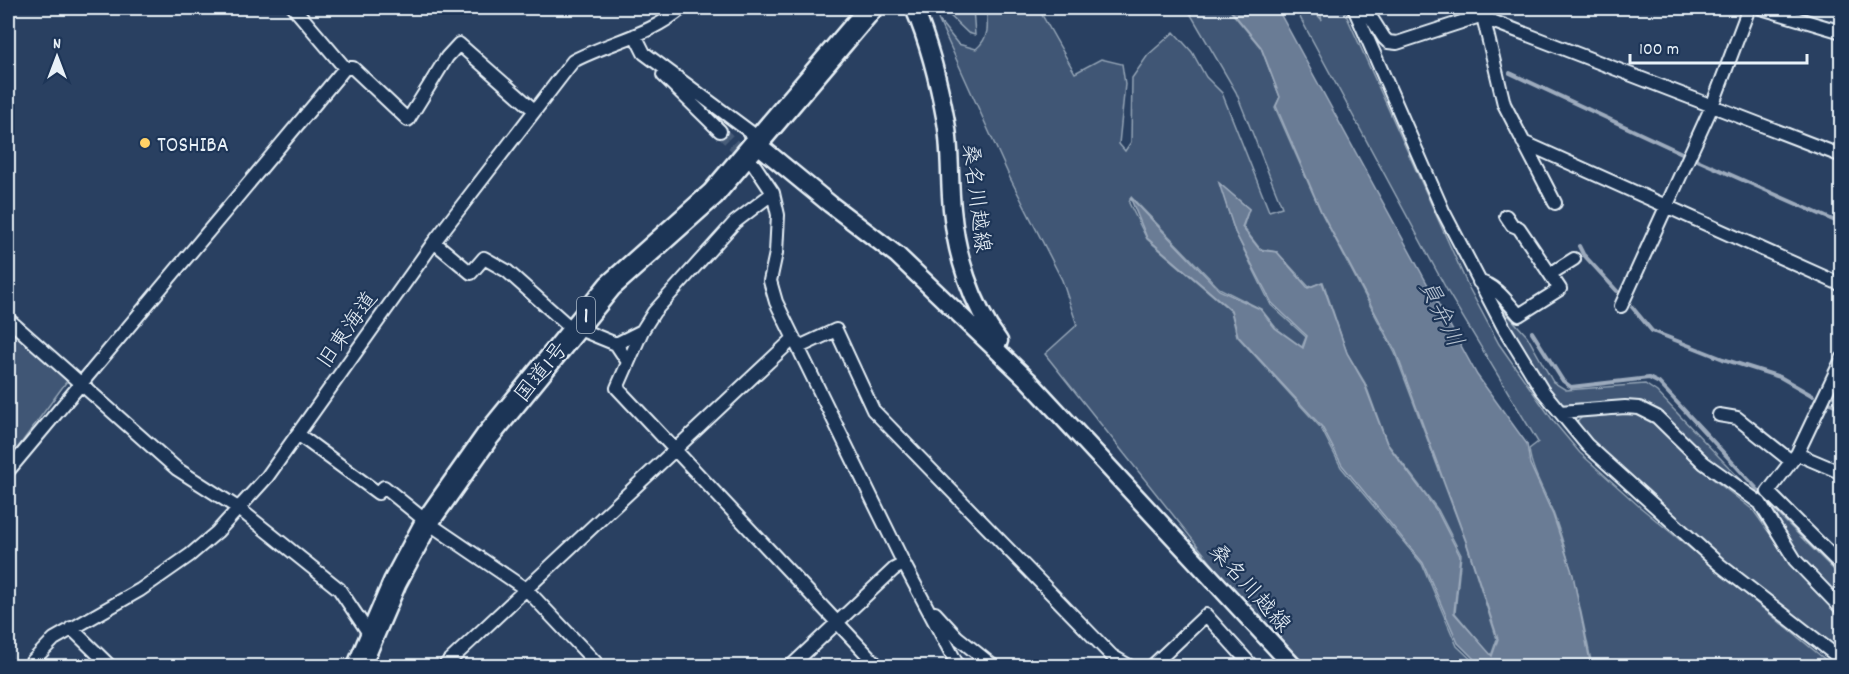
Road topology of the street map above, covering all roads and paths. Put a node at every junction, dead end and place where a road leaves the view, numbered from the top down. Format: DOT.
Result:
graph roads {
  1 [pos="294,8"];
  2 [pos="682,8"];
  3 [pos="871,8"];
  4 [pos="914,8"];
  5 [pos="1354,8"];
  6 [pos="1365,8"];
  7 [pos="1749,8"];
  8 [pos="1761,8"];
  9 [pos="1483,14"];
  10 [pos="1842,32"];
  11 [pos="635,35"];
  12 [pos="644,52"];
  13 [pos="345,68"];
  14 [pos="1712,106"];
  15 [pos="534,110"];
  16 [pos="720,131"];
  17 [pos="759,142"];
  18 [pos="1523,142"];
  19 [pos="1842,156"];
  20 [pos="755,166"];
  21 [pos="773,193"];
  22 [pos="1555,203"];
  23 [pos="1668,206"];
  24 [pos="1506,216"];
  25 [pos="434,242"];
  26 [pos="1574,259"];
  27 [pos="1550,274"];
  28 [pos="1479,282"];
  29 [pos="1842,285"];
  30 [pos="1621,306"];
  31 [pos="8,320"];
  32 [pos="575,328"];
  33 [pos="642,331"];
  34 [pos="796,343"];
  35 [pos="616,344"];
  36 [pos="1842,359"];
  37 [pos="628,362"];
  38 [pos="1028,380"];
  39 [pos="79,384"];
  40 [pos="1560,412"];
  41 [pos="1719,415"];
  42 [pos="298,435"];
  43 [pos="675,449"];
  44 [pos="1794,458"];
  45 [pos="8,471"];
  46 [pos="1842,473"];
  47 [pos="1768,492"];
  48 [pos="1760,503"];
  49 [pos="238,508"];
  50 [pos="427,522"];
  51 [pos="904,564"];
  52 [pos="1842,567"];
  53 [pos="527,590"];
  54 [pos="922,599"];
  55 [pos="1842,609"];
  56 [pos="837,622"];
  57 [pos="71,628"];
  58 [pos="370,635"];
  59 [pos="1842,660"];
  60 [pos="28,666"];
  61 [pos="110,666"];
  62 [pos="359,666"];
  63 [pos="444,666"];
  64 [pos="599,666"];
  65 [pos="790,666"];
  66 [pos="879,666"];
  67 [pos="958,666"];
  68 [pos="993,666"];
  69 [pos="1129,666"];
  70 [pos="1152,666"];
  71 [pos="1252,666"];
  72 [pos="1293,666"];
  1 -- 13 [label="street"];
  2 -- 11 [label="street, 旧東海道"];
  3 -- 17 [label="highway, 国道1号 / 1"];
  4 -- 38 [label="main road, 桑名川越線"];
  5 -- 28 [label="street"];
  6 -- 9 [label="street"];
  7 -- 14 [label="street"];
  8 -- 10 [label="street"];
  9 -- 14 [label="street"];
  9 -- 18 [label="street"];
  11 -- 12 [label="street"];
  11 -- 15 [label="street, 旧東海道"];
  12 -- 16 [label="street"];
  12 -- 17 [label="street"];
  13 -- 15 [label="street"];
  13 -- 39 [label="street"];
  14 -- 19 [label="street"];
  14 -- 23 [label="street"];
  15 -- 25 [label="street, 旧東海道"];
  17 -- 32 [label="highway, 国道1号 / 1"];
  17 -- 38 [label="main road, 桑名川越線"];
  18 -- 22 [label="street"];
  18 -- 23 [label="street"];
  20 -- 21 [label="street"];
  21 -- 33 [label="street"];
  21 -- 34 [label="street"];
  23 -- 29 [label="street"];
  23 -- 30 [label="street"];
  24 -- 27 [label="street"];
  25 -- 32 [label="street"];
  25 -- 42 [label="street, 旧東海道"];
  26 -- 27 [label="street"];
  27 -- 28 [label="street"];
  28 -- 40 [label="street"];
  31 -- 39 [label="street"];
  32 -- 35 [label="street"];
  32 -- 50 [label="highway, 国道1号 / 1"];
  33 -- 35 [label="street"];
  33 -- 37 [label="street"];
  34 -- 43 [label="street"];
  34 -- 51 [label="street"];
  34 -- 69 [label="street"];
  35 -- 37 [label="street"];
  36 -- 44 [label="street"];
  37 -- 43 [label="street"];
  38 -- 72 [label="main road, 桑名川越線"];
  39 -- 45 [label="street"];
  39 -- 49 [label="street"];
  40 -- 48 [label="street"];
  40 -- 59 [label="street"];
  41 -- 44 [label="street"];
  42 -- 49 [label="street, 旧東海道"];
  42 -- 50 [label="street"];
  43 -- 53 [label="street"];
  43 -- 56 [label="street"];
  44 -- 46 [label="street"];
  44 -- 47 [label="street"];
  47 -- 48 [label="street"];
  47 -- 52 [label="street"];
  48 -- 55 [label="street"];
  49 -- 57 [label="street, 旧東海道"];
  49 -- 58 [label="street"];
  50 -- 53 [label="street"];
  50 -- 58 [label="highway, 国道1号 / 1"];
  51 -- 54 [label="street"];
  51 -- 56 [label="street"];
  53 -- 63 [label="street"];
  53 -- 64 [label="street"];
  54 -- 67 [label="street"];
  54 -- 68 [label="street"];
  56 -- 65 [label="street"];
  56 -- 66 [label="street"];
  57 -- 60 [label="street, 旧東海道"];
  57 -- 61 [label="street"];
  58 -- 62 [label="highway, 国道1号 / 1"];
  70 -- 71 [label="street"];
}
